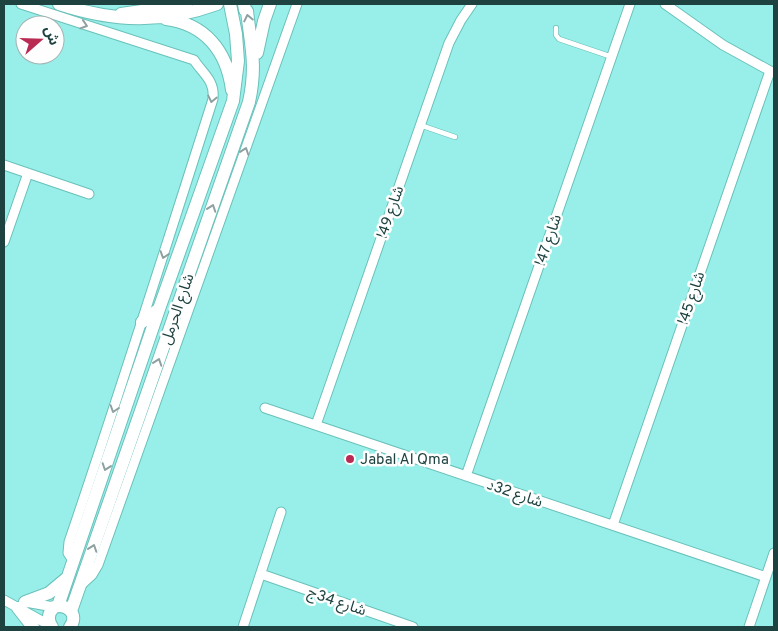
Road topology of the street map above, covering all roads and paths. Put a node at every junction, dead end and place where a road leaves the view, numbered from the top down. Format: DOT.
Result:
graph roads {
  1 [pos="21,4"];
  2 [pos="58,4"];
  3 [pos="186,4"];
  4 [pos="217,4"];
  5 [pos="230,4"];
  6 [pos="244,4"];
  7 [pos="270,4"];
  8 [pos="296,4"];
  9 [pos="472,4"];
  10 [pos="630,4"];
  11 [pos="665,4"];
  12 [pos="112,17"];
  13 [pos="161,18"];
  14 [pos="556,28"];
  15 [pos="612,57"];
  16 [pos="254,70"];
  17 [pos="772,72"];
  18 [pos="233,101"];
  19 [pos="420,125"];
  20 [pos="454,137"];
  21 [pos="4,165"];
  22 [pos="28,173"];
  23 [pos="89,194"];
  24 [pos="4,242"];
  25 [pos="159,309"];
  26 [pos="142,322"];
  27 [pos="265,408"];
  28 [pos="316,425"];
  29 [pos="466,476"];
  30 [pos="281,512"];
  31 [pos="613,525"];
  32 [pos="774,553"];
  33 [pos="74,562"];
  34 [pos="261,574"];
  35 [pos="69,576"];
  36 [pos="766,577"];
  37 [pos="79,587"];
  38 [pos="4,599"];
  39 [pos="21,605"];
  40 [pos="56,606"];
  41 [pos="71,610"];
  42 [pos="51,626"];
  43 [pos="33,627"];
  44 [pos="70,627"];
  45 [pos="243,627"];
  46 [pos="412,627"];
  47 [pos="749,627"];
  1 -- 26 [label="street, one-way"];
  2 -- 12 [label="street"];
  3 -- 12 [label="street"];
  4 -- 13 [label="street"];
  5 -- 18 [label="street, شارع الحرمل"];
  16 -- 6 [label="street, شارع الحرمل, one-way"];
  7 -- 16 [label="street"];
  37 -- 8 [label="street, one-way"];
  9 -- 19 [label="street, شارع 49ا"];
  10 -- 15 [label="street, شارع 47ا"];
  11 -- 17 [label="street"];
  12 -- 13 [label="street"];
  13 -- 18 [label="street"];
  14 -- 15 [label="lane"];
  15 -- 29 [label="street, شارع 47ا"];
  37 -- 16 [label="street, شارع الحرمل, one-way"];
  17 -- 31 [label="street, شارع 45ا"];
  18 -- 25 [label="street, شارع الحرمل"];
  19 -- 20 [label="lane"];
  19 -- 28 [label="street, شارع 49ا"];
  21 -- 22 [label="street"];
  22 -- 23 [label="street"];
  22 -- 24 [label="street"];
  25 -- 26 [label="street"];
  25 -- 33 [label="street, شارع الحرمل, one-way"];
  26 -- 33 [label="street, one-way"];
  27 -- 28 [label="street, شارع 32د"];
  28 -- 29 [label="street, شارع 32د"];
  29 -- 31 [label="street, شارع 32د"];
  30 -- 34 [label="street"];
  31 -- 36 [label="street, شارع 32د"];
  32 -- 36 [label="street"];
  33 -- 35 [label="street, شارع الحرمل"];
  34 -- 45 [label="street"];
  34 -- 46 [label="street, شارع 34ج"];
  35 -- 39 [label="street"];
  35 -- 40 [label="street, شارع الحرمل"];
  36 -- 47 [label="street"];
  37 -- 41 [label="street, شارع الحرمل"];
  38 -- 39 [label="street"];
  39 -- 40 [label="street"];
  39 -- 42 [label="street"];
  39 -- 43 [label="street"];
  40 -- 41 [label="street"];
  40 -- 42 [label="street, شارع الحرمل"];
  41 -- 44 [label="street, شارع الحرمل"];
}
